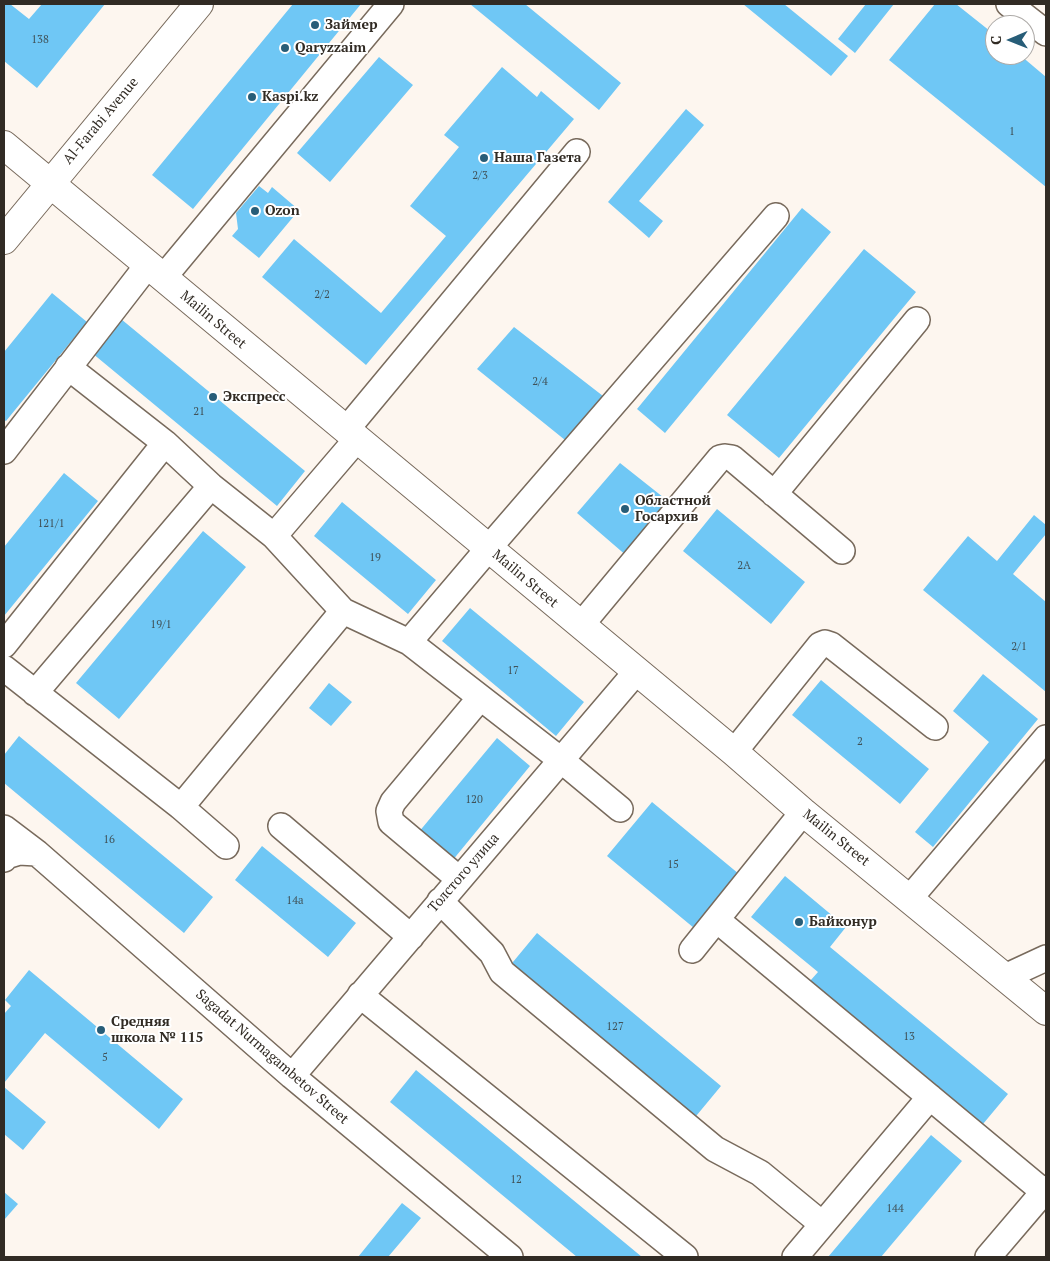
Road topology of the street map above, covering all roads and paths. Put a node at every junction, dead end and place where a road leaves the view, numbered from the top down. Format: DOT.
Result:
graph roads {
  1 [pos="199,4"];
  2 [pos="391,4"];
  3 [pos="1009,4"];
  4 [pos="1046,33"];
  5 [pos="4,146"];
  6 [pos="577,152"];
  7 [pos="49,184"];
  8 [pos="776,216"];
  9 [pos="4,240"];
  10 [pos="155,272"];
  11 [pos="917,320"];
  12 [pos="68,366"];
  13 [pos="351,435"];
  14 [pos="165,443"];
  15 [pos="4,450"];
  16 [pos="211,486"];
  17 [pos="774,494"];
  18 [pos="274,536"];
  19 [pos="488,549"];
  20 [pos="842,551"];
  21 [pos="344,611"];
  22 [pos="581,625"];
  23 [pos="409,642"];
  24 [pos="4,645"];
  25 [pos="4,668"];
  26 [pos="637,672"];
  27 [pos="34,693"];
  28 [pos="480,698"];
  29 [pos="935,727"];
  30 [pos="1046,738"];
  31 [pos="734,752"];
  32 [pos="561,760"];
  33 [pos="181,808"];
  34 [pos="620,809"];
  35 [pos="804,812"];
  36 [pos="281,826"];
  37 [pos="4,828"];
  38 [pos="226,846"];
  39 [pos="37,853"];
  40 [pos="4,859"];
  41 [pos="459,879"];
  42 [pos="910,898"];
  43 [pos="440,901"];
  44 [pos="718,920"];
  45 [pos="410,937"];
  46 [pos="692,950"];
  47 [pos="1046,958"];
  48 [pos="1006,977"];
  49 [pos="360,995"];
  50 [pos="1046,1011"];
  51 [pos="292,1076"];
  52 [pos="930,1097"];
  53 [pos="1045,1190"];
  54 [pos="822,1224"];
  55 [pos="510,1257"];
  56 [pos="684,1257"];
  57 [pos="795,1257"];
  58 [pos="988,1257"];
  1 -- 7 [label="main road, Al-Farabi Avenue"];
  2 -- 10 [label="street"];
  3 -- 4 [label="street"];
  5 -- 7 [label="main road, Mailin Street"];
  6 -- 13 [label="street"];
  7 -- 9 [label="main road, Al-Farabi Avenue"];
  7 -- 10 [label="main road, Mailin Street"];
  8 -- 19 [label="street"];
  10 -- 12 [label="street"];
  10 -- 13 [label="main road, Mailin Street"];
  11 -- 17 [label="street"];
  12 -- 14 [label="street"];
  12 -- 15 [label="street"];
  13 -- 18 [label="street"];
  13 -- 19 [label="main road, Mailin Street"];
  14 -- 16 [label="street"];
  14 -- 24 [label="street"];
  16 -- 18 [label="street"];
  16 -- 27 [label="street"];
  17 -- 20 [label="street"];
  17 -- 22 [label="street"];
  18 -- 21 [label="street"];
  19 -- 22 [label="main road, Mailin Street"];
  19 -- 23 [label="street"];
  21 -- 23 [label="street"];
  21 -- 33 [label="street"];
  22 -- 26 [label="main road, Mailin Street"];
  23 -- 28 [label="street"];
  25 -- 27 [label="street"];
  26 -- 31 [label="main road, Mailin Street"];
  26 -- 32 [label="street, Толстого улица"];
  27 -- 33 [label="street"];
  28 -- 32 [label="street"];
  28 -- 41 [label="street"];
  29 -- 31 [label="street"];
  30 -- 42 [label="street"];
  31 -- 35 [label="main road, Mailin Street"];
  32 -- 34 [label="street"];
  32 -- 41 [label="street, Толстого улица"];
  33 -- 38 [label="street"];
  35 -- 42 [label="main road, Mailin Street"];
  35 -- 44 [label="street"];
  36 -- 45 [label="street"];
  37 -- 39 [label="street, Sagadat Nurmagambetov Street"];
  39 -- 40 [label="street"];
  39 -- 51 [label="street, Sagadat Nurmagambetov Street"];
  41 -- 43 [label="street, Толстого улица"];
  42 -- 48 [label="main road, Mailin Street"];
  43 -- 45 [label="street, Толстого улица"];
  43 -- 54 [label="street"];
  44 -- 46 [label="street"];
  44 -- 52 [label="street"];
  45 -- 49 [label="street, Толстого улица"];
  47 -- 48 [label="street"];
  48 -- 50 [label="main road, Mailin Street"];
  49 -- 51 [label="street, Толстого улица"];
  49 -- 56 [label="street"];
  51 -- 55 [label="street, Sagadat Nurmagambetov Street"];
  52 -- 53 [label="street"];
  52 -- 54 [label="street"];
  53 -- 58 [label="street"];
  54 -- 57 [label="street"];
}
